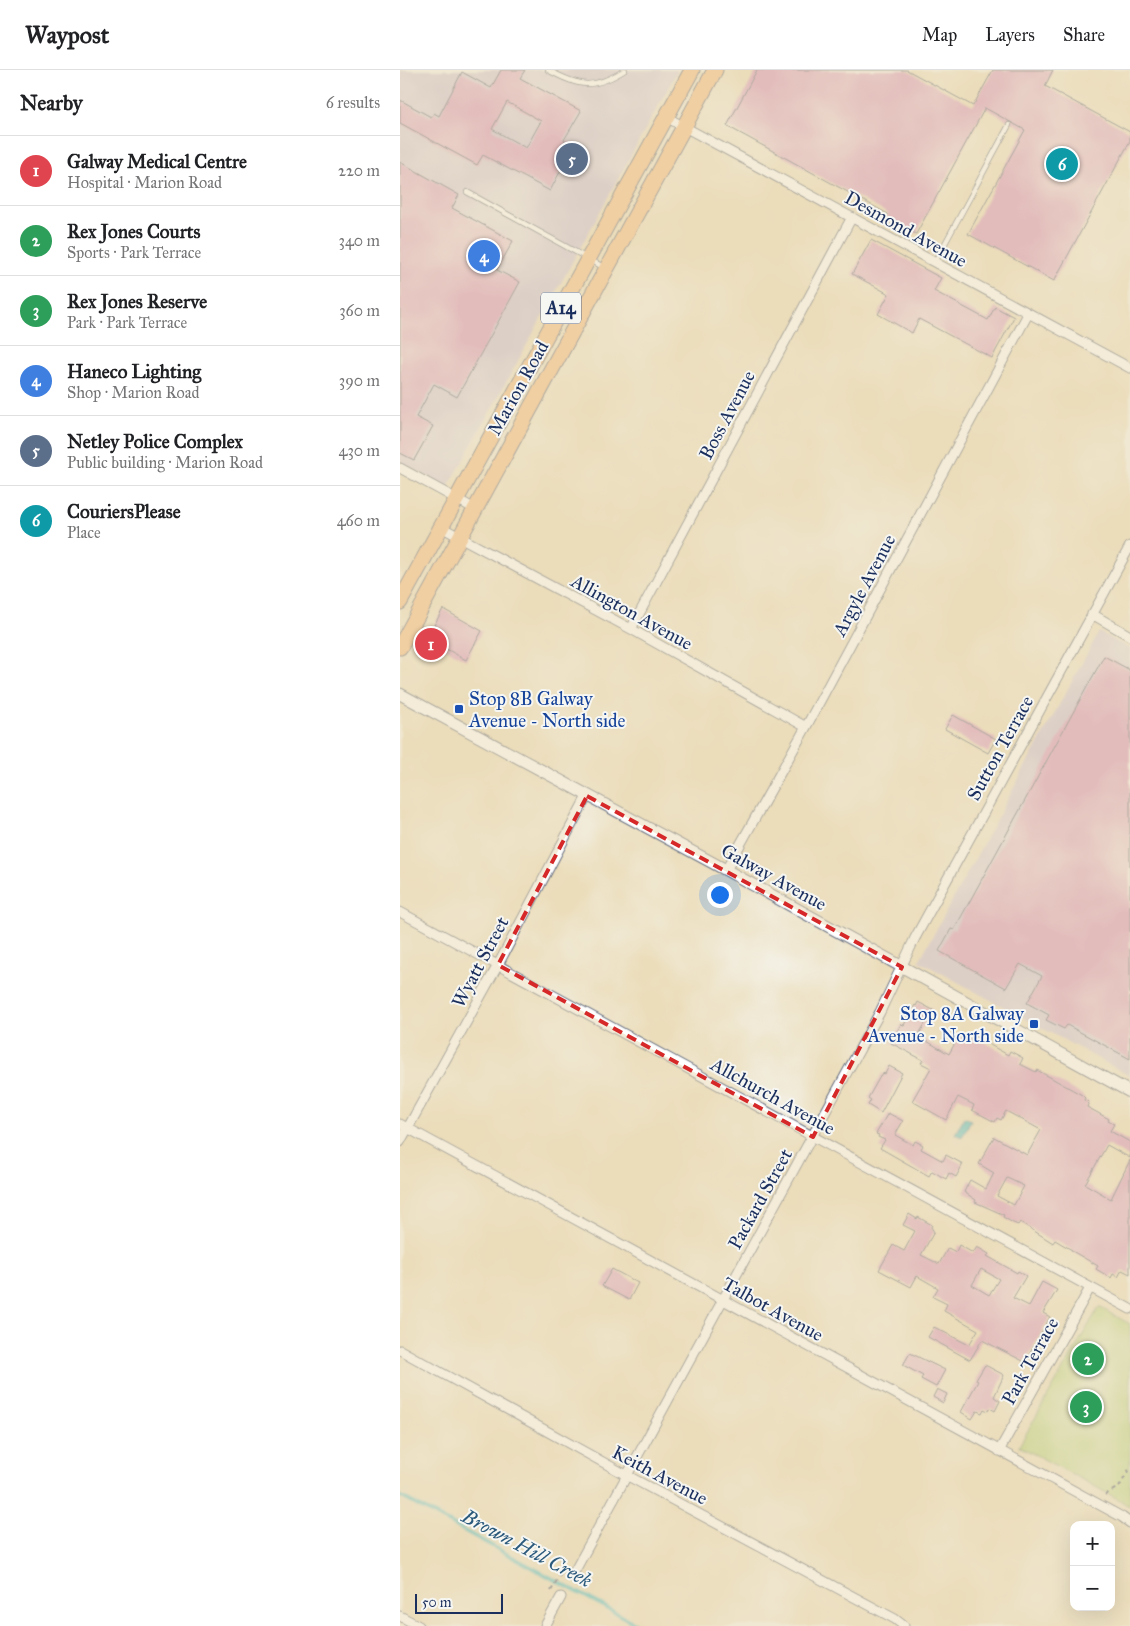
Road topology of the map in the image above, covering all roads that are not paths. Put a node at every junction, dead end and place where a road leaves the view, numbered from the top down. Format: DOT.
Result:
graph roads {
  1 [pos="548,70"];
  2 [pos="625,70"];
  3 [pos="692,70"];
  4 [pos="712,75"];
  5 [pos="666,117"];
  6 [pos="1009,125"];
  7 [pos="683,127"];
  8 [pos="467,192"];
  9 [pos="852,217"];
  10 [pos="588,259"];
  11 [pos="934,263"];
  12 [pos="606,269"];
  13 [pos="1028,314"];
  14 [pos="1130,368"];
  15 [pos="400,468"];
  16 [pos="456,499"];
  17 [pos="475,509"];
  18 [pos="441,526"];
  19 [pos="460,537"];
  20 [pos="1130,546"];
  21 [pos="400,602"];
  22 [pos="1092,614"];
  23 [pos="631,629"];
  24 [pos="1130,636"];
  25 [pos="400,647"];
  26 [pos="400,694"];
  27 [pos="806,727"];
  28 [pos="587,796"];
  29 [pos="726,870"];
  30 [pos="400,912"];
  31 [pos="498,965"];
  32 [pos="902,967"];
  33 [pos="1130,1092"];
  34 [pos="404,1126"];
  35 [pos="813,1137"];
  36 [pos="400,1142"];
  37 [pos="1090,1288"];
  38 [pos="723,1300"];
  39 [pos="1130,1309"];
  40 [pos="400,1350"];
  41 [pos="999,1451"];
  42 [pos="628,1476"];
  43 [pos="1130,1523"];
  44 [pos="572,1576"];
  45 [pos="561,1597"];
  46 [pos="400,1616"];
  47 [pos="419,1626"];
  48 [pos="546,1626"];
  49 [pos="904,1626"];
  1 -- 2 [label="lane"];
  3 -- 4 [label="lane"];
  3 -- 5 [label="main road, Marion Road / A14"];
  4 -- 7 [label="main road, Marion Road / A14"];
  5 -- 7 [label="street, Desmond Avenue"];
  5 -- 10 [label="main road, Marion Road / A14"];
  6 -- 11 [label="lane"];
  7 -- 9 [label="street, Desmond Avenue"];
  7 -- 12 [label="main road, Marion Road / A14"];
  8 -- 10 [label="lane"];
  9 -- 11 [label="street, Desmond Avenue"];
  9 -- 23 [label="street, Boss Avenue"];
  10 -- 12 [label="lane"];
  10 -- 16 [label="main road, Marion Road / A14"];
  11 -- 13 [label="street, Desmond Avenue"];
  12 -- 17 [label="main road, Marion Road / A14"];
  13 -- 14 [label="street, Desmond Avenue"];
  13 -- 27 [label="street, Argyle Avenue"];
  15 -- 16 [label="street"];
  16 -- 17 [label="street"];
  16 -- 18 [label="main road, Marion Road / A14"];
  17 -- 19 [label="main road, Marion Road / A14"];
  18 -- 19 [label="street, Allington Avenue"];
  18 -- 21 [label="main road, Marion Road / A14"];
  19 -- 23 [label="street, Allington Avenue"];
  19 -- 25 [label="main road, Marion Road / A14"];
  20 -- 22 [label="street, Sutton Terrace"];
  22 -- 24 [label="street"];
  22 -- 32 [label="street, Sutton Terrace"];
  23 -- 27 [label="street, Allington Avenue"];
  26 -- 28 [label="street, Galway Avenue"];
  27 -- 29 [label="street, Argyle Avenue"];
  28 -- 29 [label="street, Galway Avenue"];
  28 -- 31 [label="street, Wyatt Street"];
  29 -- 32 [label="street, Galway Avenue"];
  30 -- 31 [label="street, Allchurch Avenue"];
  31 -- 34 [label="street, Wyatt Street"];
  31 -- 35 [label="street, Allchurch Avenue"];
  32 -- 33 [label="street, Galway Avenue"];
  32 -- 35 [label="street, Packard Street"];
  34 -- 36 [label="street, Wyatt Street"];
  34 -- 38 [label="street, Talbot Avenue"];
  35 -- 37 [label="street, Allchurch Avenue"];
  35 -- 38 [label="street, Packard Street"];
  37 -- 39 [label="street, Allchurch Avenue"];
  37 -- 41 [label="street, Park Terrace"];
  38 -- 41 [label="street, Talbot Avenue"];
  38 -- 42 [label="street, Packard Street"];
  40 -- 42 [label="street, Keith Avenue"];
  41 -- 43 [label="street, Talbot Avenue"];
  42 -- 44 [label="street, Packard Street"];
  42 -- 49 [label="street, Keith Avenue"];
  45 -- 48 [label="street"];
  46 -- 47 [label="street"];
}
